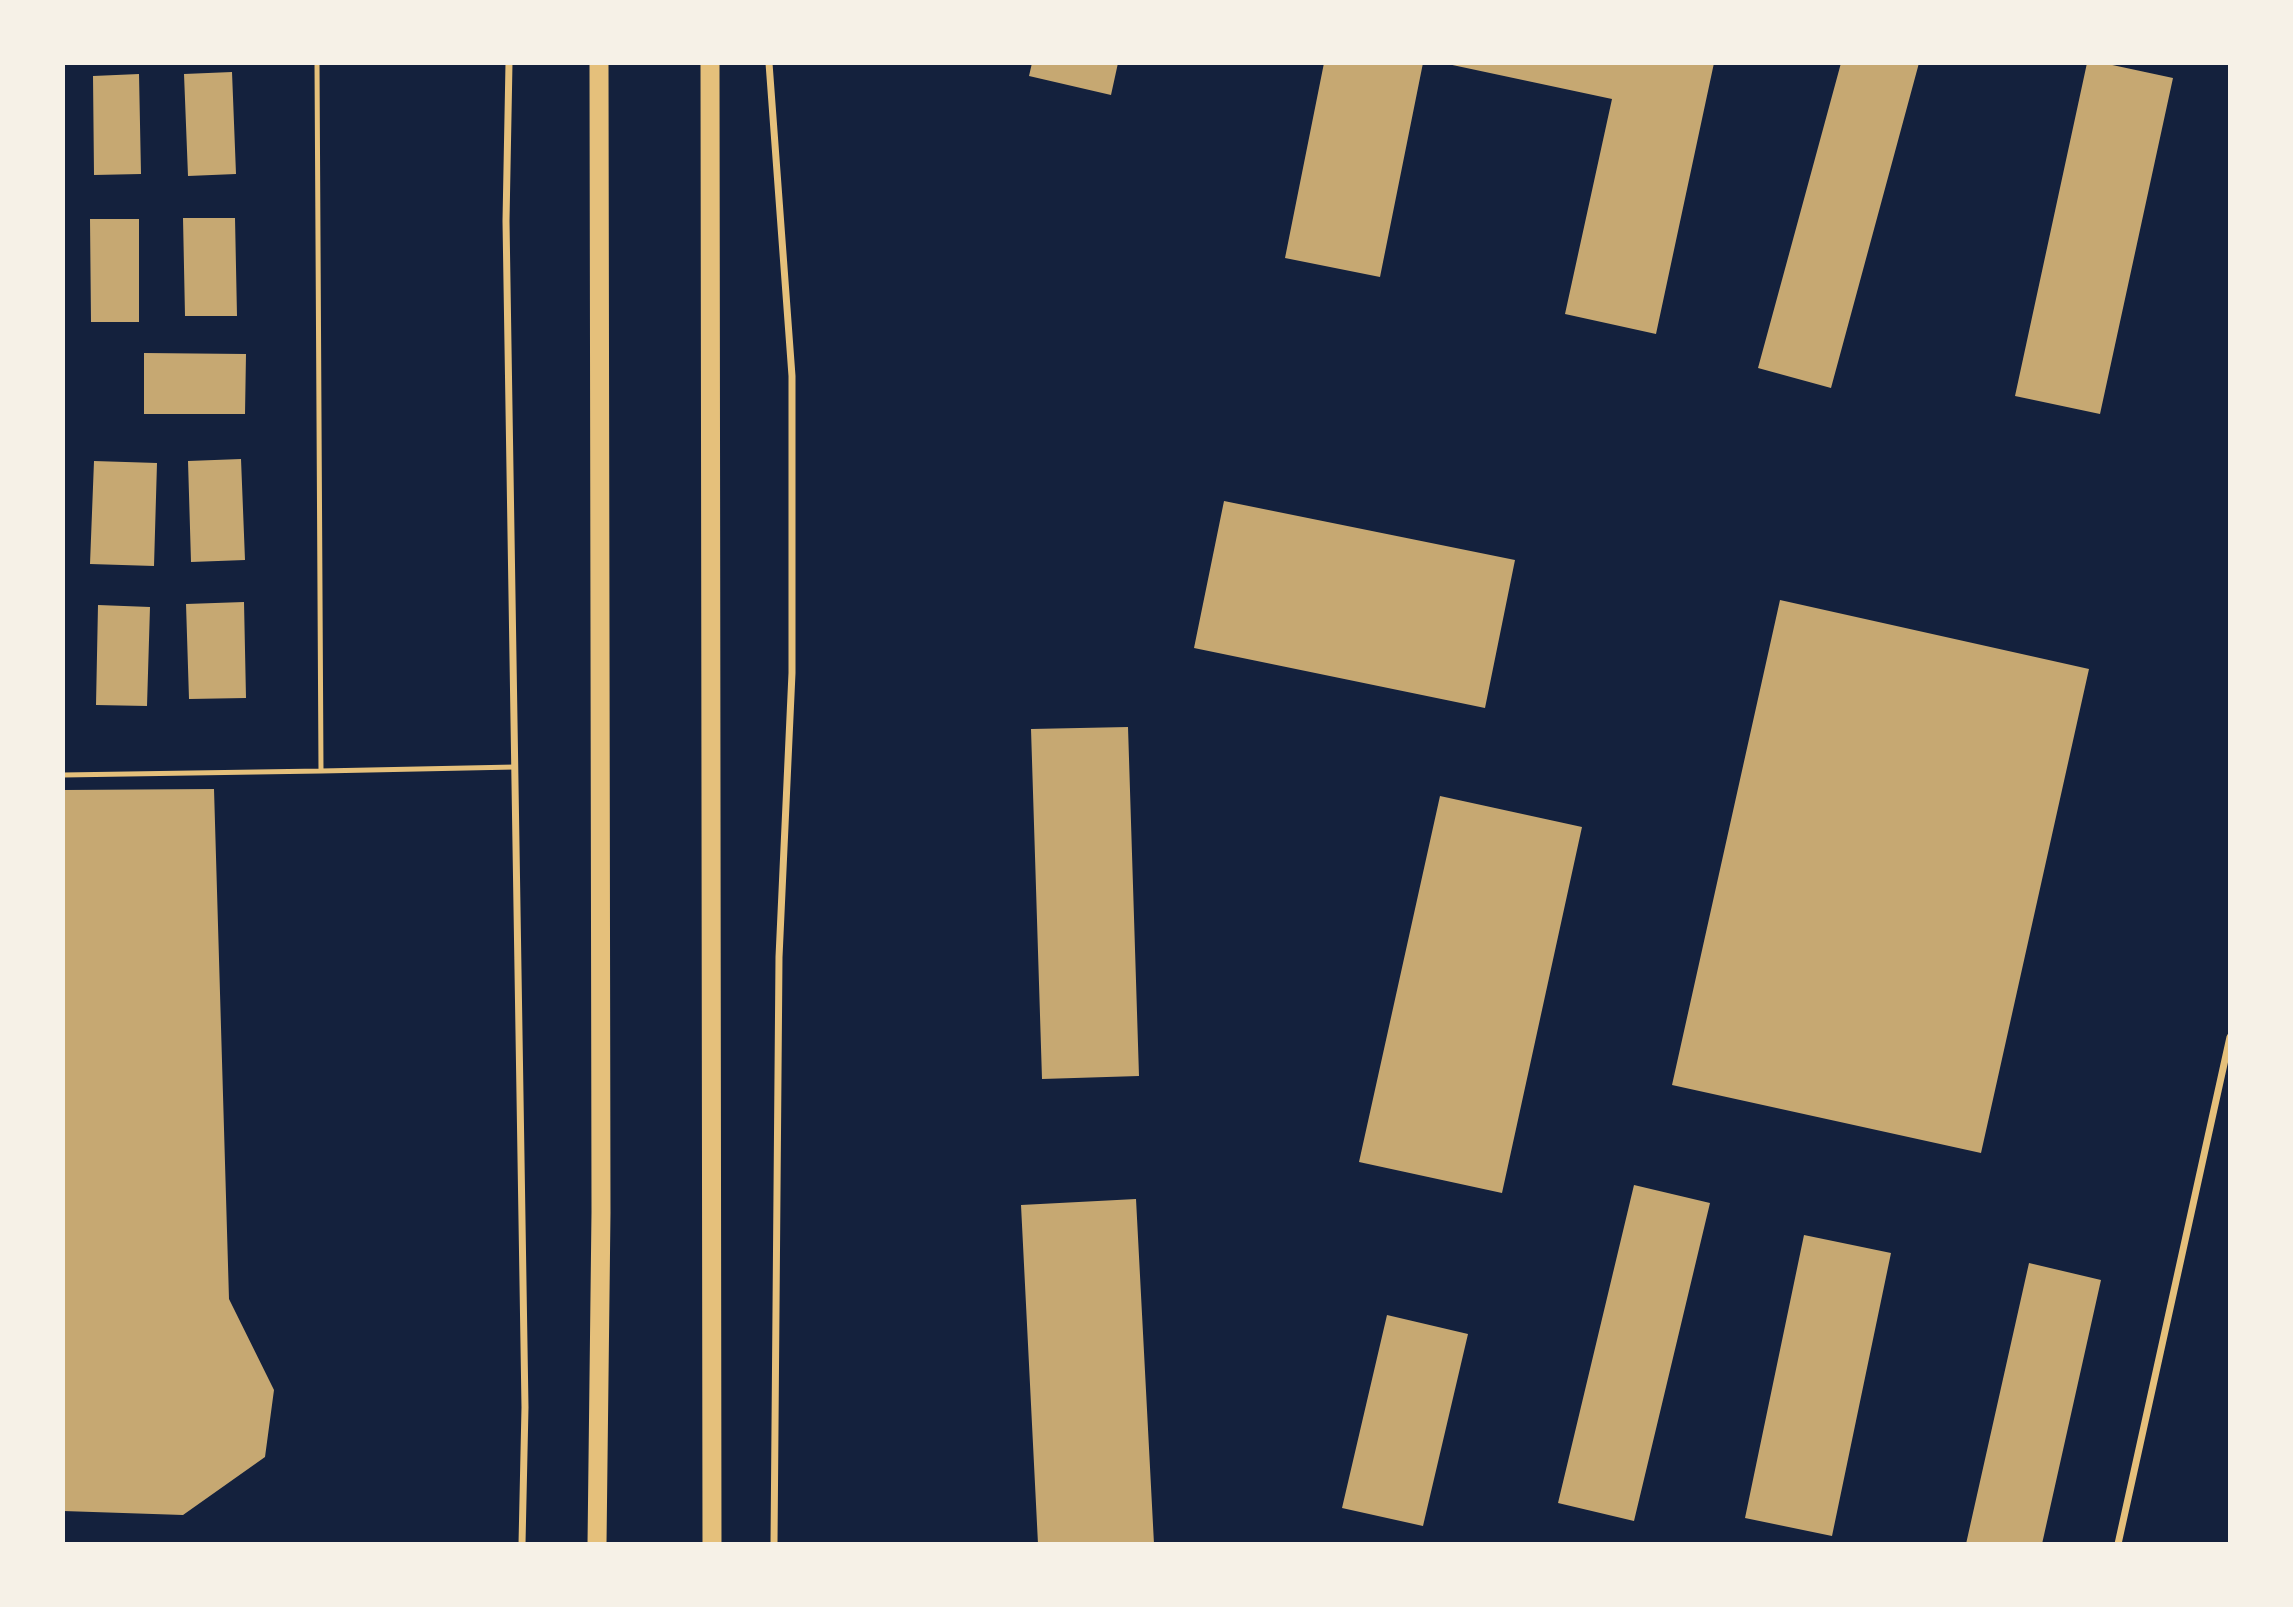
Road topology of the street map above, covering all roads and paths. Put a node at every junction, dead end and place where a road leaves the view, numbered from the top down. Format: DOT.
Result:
graph roads {
  1 [pos="317,63"];
  2 [pos="509,63"];
  3 [pos="599,63"];
  4 [pos="710,63"];
  5 [pos="769,63"];
  6 [pos="515,767"];
  7 [pos="321,771"];
  8 [pos="63,775"];
  9 [pos="2230,1037"];
  10 [pos="522,1544"];
  11 [pos="597,1544"];
  12 [pos="712,1544"];
  13 [pos="774,1544"];
  14 [pos="2118,1544"];
  1 -- 7 [label="lane"];
  2 -- 6 [label="street"];
  3 -- 11 [label="highway"];
  4 -- 12 [label="highway"];
  5 -- 13 [label="street"];
  6 -- 7 [label="lane"];
  6 -- 10 [label="street"];
  7 -- 8 [label="lane"];
  9 -- 14 [label="street"];
}
